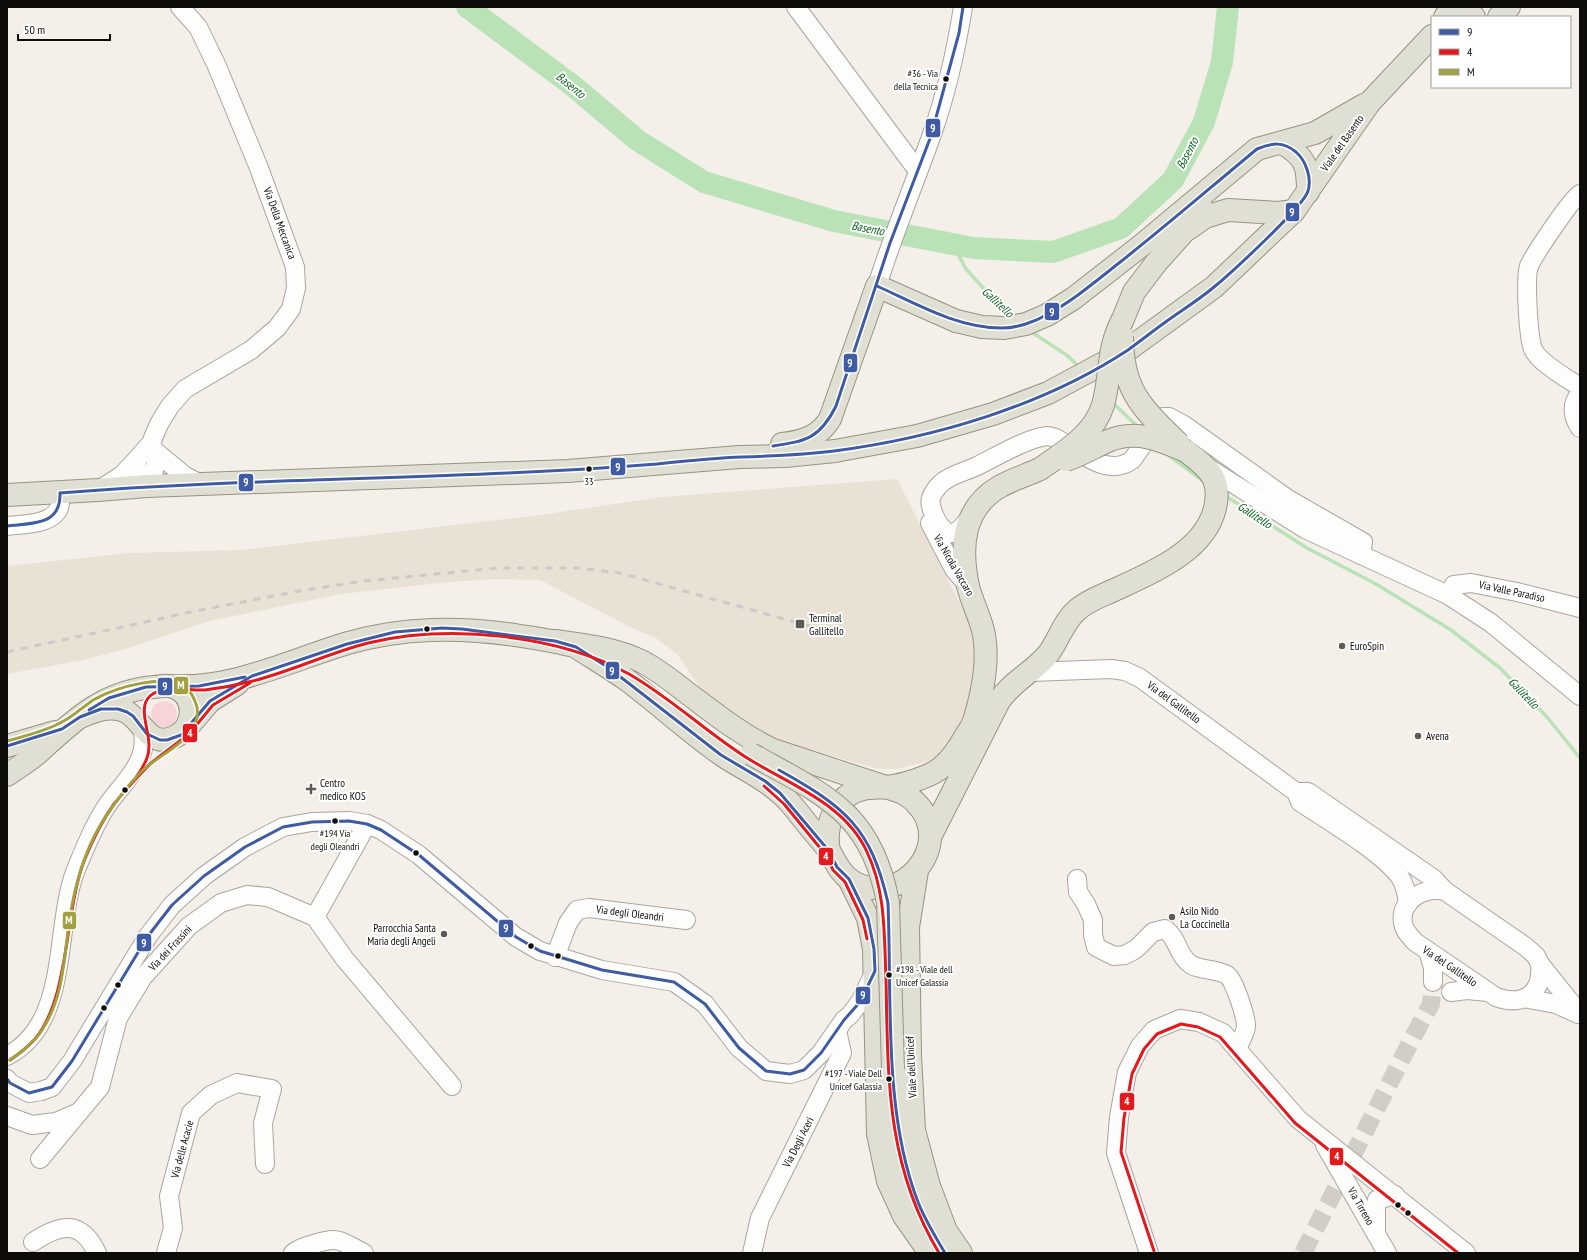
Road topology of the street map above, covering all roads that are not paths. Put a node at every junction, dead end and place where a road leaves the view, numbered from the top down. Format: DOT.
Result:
graph roads {
  1 [pos="180,7"];
  2 [pos="796,7"];
  3 [pos="963,7"];
  4 [pos="1452,7"];
  5 [pos="1465,7"];
  6 [pos="1446,16"];
  7 [pos="1473,16"];
  8 [pos="1431,37"];
  9 [pos="1370,102"];
  10 [pos="1282,143"];
  11 [pos="918,171"];
  12 [pos="1217,183"];
  13 [pos="1308,192"];
  14 [pos="1580,194"];
  15 [pos="1294,211"];
  16 [pos="1182,234"];
  17 [pos="877,286"];
  18 [pos="1123,319"];
  19 [pos="1580,387"];
  20 [pos="1580,394"];
  21 [pos="824,428"];
  22 [pos="1580,428"];
  23 [pos="154,447"];
  24 [pos="854,447"];
  25 [pos="1186,451"];
  26 [pos="739,457"];
  27 [pos="137,459"];
  28 [pos="1207,467"];
  29 [pos="1040,469"];
  30 [pos="944,480"];
  31 [pos="203,485"];
  32 [pos="147,486"];
  33 [pos="98,490"];
  34 [pos="60,493"];
  35 [pos="7,495"];
  36 [pos="972,515"];
  37 [pos="7,526"];
  38 [pos="1361,555"];
  39 [pos="968,587"];
  40 [pos="1448,595"];
  41 [pos="1580,608"];
  42 [pos="555,641"];
  43 [pos="576,647"];
  44 [pos="1031,672"];
  45 [pos="252,676"];
  46 [pos="162,686"];
  47 [pos="1580,696"];
  48 [pos="71,723"];
  49 [pos="141,725"];
  50 [pos="183,732"];
  51 [pos="7,746"];
  52 [pos="132,774"];
  53 [pos="7,775"];
  54 [pos="888,787"];
  55 [pos="1296,792"];
  56 [pos="367,824"];
  57 [pos="930,837"];
  58 [pos="829,851"];
  59 [pos="917,871"];
  60 [pos="1077,879"];
  61 [pos="849,880"];
  62 [pos="1445,891"];
  63 [pos="1408,904"];
  64 [pos="315,917"];
  65 [pos="686,920"];
  66 [pos="1428,951"];
  67 [pos="555,957"];
  68 [pos="1540,964"];
  69 [pos="875,971"];
  70 [pos="1433,982"];
  71 [pos="1451,992"];
  72 [pos="1488,992"];
  73 [pos="1524,998"];
  74 [pos="850,1015"];
  75 [pos="1580,1015"];
  76 [pos="876,1027"];
  77 [pos="837,1032"];
  78 [pos="1237,1049"];
  79 [pos="7,1056"];
  80 [pos="7,1079"];
  81 [pos="452,1086"];
  82 [pos="78,1113"];
  83 [pos="7,1116"];
  84 [pos="1321,1137"];
  85 [pos="40,1159"];
  86 [pos="265,1164"];
  87 [pos="1395,1195"];
  88 [pos="1376,1232"];
  89 [pos="33,1242"];
  90 [pos="360,1252"];
  91 [pos="97,1253"];
  92 [pos="166,1253"];
  93 [pos="293,1253"];
  94 [pos="752,1253"];
  95 [pos="930,1253"];
  96 [pos="945,1253"];
  97 [pos="961,1253"];
  98 [pos="1149,1253"];
  99 [pos="1387,1253"];
  100 [pos="1466,1253"];
  1 -- 23 [label="street, Via Della Meccanica"];
  2 -- 11 [label="street"];
  3 -- 11 [label="street"];
  4 -- 6 [label="main road"];
  5 -- 7 [label="main road"];
  8 -- 9 [label="main road, Viale del Basento"];
  9 -- 10 [label="main road, Viale del Basento"];
  9 -- 13 [label="main road, Viale del Basento"];
  10 -- 12 [label="main road, Viale del Basento"];
  10 -- 13 [label="main road"];
  11 -- 17 [label="street"];
  12 -- 16 [label="main road"];
  12 -- 17 [label="main road"];
  13 -- 15 [label="main road, Viale del Basento"];
  14 -- 19 [label="street"];
  15 -- 16 [label="main road"];
  15 -- 24 [label="main road, Viale del Basento, bridge"];
  16 -- 18 [label="main road"];
  17 -- 21 [label="main road"];
  18 -- 25 [label="main road, bridge"];
  18 -- 29 [label="main road, bridge"];
  20 -- 22 [label="street"];
  21 -- 24 [label="main road"];
  21 -- 26 [label="main road"];
  23 -- 27 [label="street"];
  23 -- 31 [label="street"];
  23 -- 32 [label="street"];
  24 -- 26 [label="main road, Viale del Basento"];
  25 -- 28 [label="main road"];
  25 -- 29 [label="main road, bridge"];
  26 -- 31 [label="main road, Viale del Basento"];
  27 -- 32 [label="street"];
  27 -- 33 [label="street"];
  28 -- 38 [label="street"];
  28 -- 44 [label="main road"];
  29 -- 36 [label="main road"];
  30 -- 36 [label="street"];
  30 -- 38 [label="street, bridge"];
  30 -- 39 [label="street, Via Nicola Vaccaro"];
  31 -- 32 [label="main road, Viale del Basento"];
  32 -- 33 [label="main road, Viale del Basento"];
  33 -- 34 [label="main road, Viale del Basento"];
  34 -- 35 [label="main road, Viale del Basento"];
  34 -- 37 [label="street"];
  36 -- 39 [label="main road"];
  38 -- 40 [label="street"];
  39 -- 54 [label="main road, Via Nicola Vaccaro"];
  40 -- 41 [label="street, Via Valle Paradiso"];
  40 -- 47 [label="street"];
  42 -- 43 [label="main road"];
  42 -- 45 [label="main road"];
  42 -- 54 [label="main road"];
  43 -- 58 [label="main road"];
  43 -- 96 [label="main road, bridge"];
  44 -- 55 [label="street, Via del Gallitello"];
  44 -- 57 [label="main road"];
  45 -- 46 [label="main road"];
  45 -- 50 [label="main road"];
  46 -- 48 [label="main road"];
  46 -- 49 [label="main road"];
  46 -- 50 [label="main road"];
  48 -- 49 [label="main road"];
  48 -- 51 [label="main road"];
  48 -- 53 [label="main road"];
  49 -- 50 [label="main road"];
  49 -- 52 [label="street"];
  50 -- 52 [label="street"];
  52 -- 79 [label="street"];
  54 -- 57 [label="main road"];
  54 -- 58 [label="main road"];
  55 -- 62 [label="street, Via del Gallitello"];
  55 -- 63 [label="street, Via del Gallitello"];
  56 -- 64 [label="street"];
  56 -- 67 [label="street"];
  56 -- 80 [label="street"];
  57 -- 59 [label="main road"];
  58 -- 61 [label="main road"];
  59 -- 61 [label="main road"];
  59 -- 97 [label="main road, Viale dell'Unicef"];
  60 -- 78 [label="street"];
  61 -- 69 [label="main road"];
  62 -- 63 [label="street"];
  62 -- 68 [label="street, Via del Gallitello"];
  63 -- 66 [label="street, Via del Gallitello"];
  64 -- 81 [label="street"];
  64 -- 82 [label="street, Via dei Frassini"];
  65 -- 67 [label="street, Via degli Oleandri"];
  66 -- 70 [label="street"];
  66 -- 72 [label="street, Via del Gallitello"];
  67 -- 77 [label="street"];
  68 -- 73 [label="street"];
  68 -- 75 [label="street, Via del Gallitello"];
  69 -- 74 [label="street"];
  69 -- 76 [label="main road"];
  71 -- 72 [label="street"];
  72 -- 73 [label="street, Via del Gallitello"];
  73 -- 75 [label="street, Via del Gallitello"];
  74 -- 76 [label="street"];
  74 -- 77 [label="street"];
  76 -- 95 [label="main road"];
  77 -- 94 [label="street, Via Degli Aceri"];
  78 -- 84 [label="street, Via Tirreno"];
  78 -- 98 [label="street, Via Tirreno"];
  82 -- 83 [label="street, Via dei Frassini"];
  82 -- 85 [label="street, Via dei Frassini"];
  84 -- 87 [label="street, Via Tirreno"];
  84 -- 88 [label="street, Via Tirreno"];
  86 -- 92 [label="street, Via delle Acacie"];
  87 -- 88 [label="street, Via Tirreno"];
  87 -- 100 [label="street, Via Tirreno"];
  88 -- 99 [label="street"];
  89 -- 91 [label="street"];
  90 -- 93 [label="street"];
}
